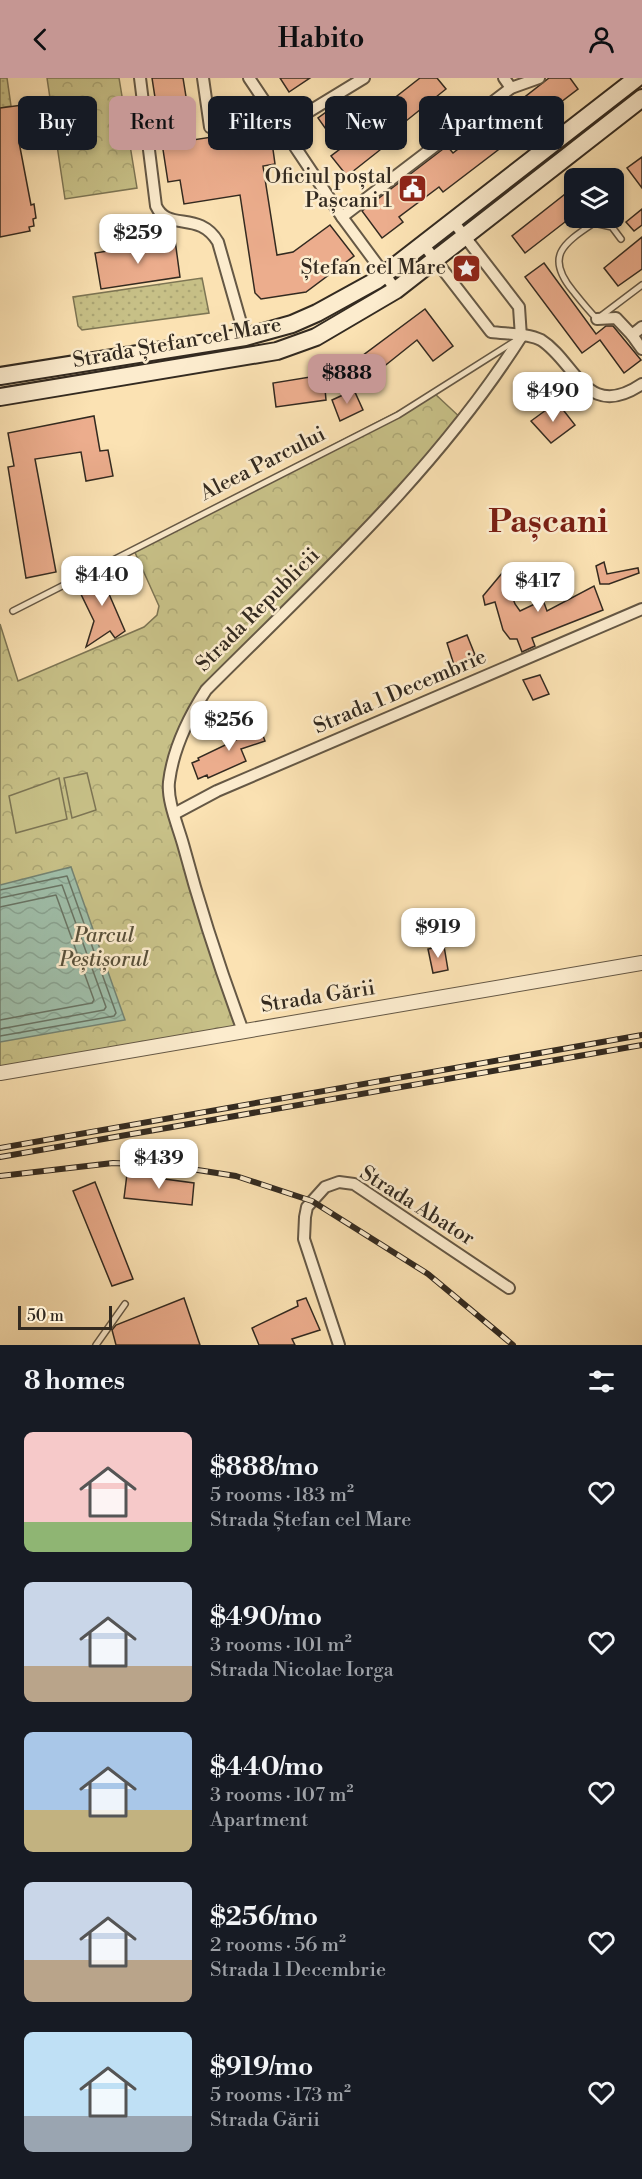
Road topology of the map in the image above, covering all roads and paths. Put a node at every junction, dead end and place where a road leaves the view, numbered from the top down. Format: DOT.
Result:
graph roads {
  1 [pos="140,78"];
  2 [pos="203,78"];
  3 [pos="249,78"];
  4 [pos="364,78"];
  5 [pos="504,78"];
  6 [pos="539,78"];
  7 [pos="637,78"];
  8 [pos="511,88"];
  9 [pos="261,96"];
  10 [pos="642,98"];
  11 [pos="313,109"];
  12 [pos="208,114"];
  13 [pos="297,150"];
  14 [pos="342,217"];
  15 [pos="452,220"];
  16 [pos="465,237"];
  17 [pos="621,239"];
  18 [pos="423,244"];
  19 [pos="436,259"];
  20 [pos="384,274"];
  21 [pos="642,285"];
  22 [pos="396,290"];
  23 [pos="597,319"];
  24 [pos="642,327"];
  25 [pos="632,335"];
  26 [pos="521,336"];
  27 [pos="245,337"];
  28 [pos="642,349"];
  29 [pos="127,355"];
  30 [pos="131,375"];
  31 [pos="0,376"];
  32 [pos="642,384"];
  33 [pos="0,397"];
  34 [pos="642,609"];
  35 [pos="13,611"];
  36 [pos="174,814"];
  37 [pos="642,963"];
  38 [pos="243,1031"];
  39 [pos="0,1073"];
  40 [pos="509,1288"];
  41 [pos="125,1304"];
  42 [pos="96,1345"];
  43 [pos="339,1345"];
  1 -- 27 [label="street"];
  2 -- 12 [label="street"];
  3 -- 9 [label="street"];
  4 -- 11 [label="street"];
  5 -- 8 [label="street"];
  6 -- 8 [label="street"];
  7 -- 15 [label="main road, Strada Ștefan cel Mare"];
  8 -- 14 [label="street"];
  10 -- 16 [label="main road, Strada Ștefan cel Mare"];
  13 -- 14 [label="street"];
  14 -- 20 [label="street"];
  15 -- 16 [label="street"];
  15 -- 18 [label="main road, Strada Ștefan cel Mare"];
  16 -- 19 [label="main road, Strada Ștefan cel Mare"];
  16 -- 26 [label="street"];
  17 -- 23 [label="lane"];
  18 -- 19 [label="street"];
  18 -- 20 [label="main road, Strada Ștefan cel Mare"];
  19 -- 22 [label="main road, Strada Ștefan cel Mare"];
  19 -- 26 [label="street"];
  20 -- 22 [label="street"];
  20 -- 27 [label="main road, Strada Ștefan cel Mare"];
  21 -- 23 [label="lane"];
  22 -- 30 [label="main road, Strada Ștefan cel Mare"];
  23 -- 25 [label="street"];
  24 -- 25 [label="street"];
  25 -- 28 [label="street"];
  26 -- 32 [label="street"];
  26 -- 35 [label="lane, Aleea Parcului"];
  26 -- 36 [label="street, Strada Republicii"];
  27 -- 29 [label="main road, Strada Ștefan cel Mare"];
  29 -- 30 [label="main road"];
  29 -- 31 [label="main road, Strada Ștefan cel Mare"];
  30 -- 33 [label="main road, Strada Ștefan cel Mare"];
  34 -- 36 [label="street, Strada 1 Decembrie"];
  36 -- 38 [label="street, Strada Republicii"];
  37 -- 38 [label="street, Strada Gării"];
  38 -- 39 [label="street, Strada Gării"];
  40 -- 43 [label="street, Strada Abator"];
  41 -- 42 [label="lane"];
}
